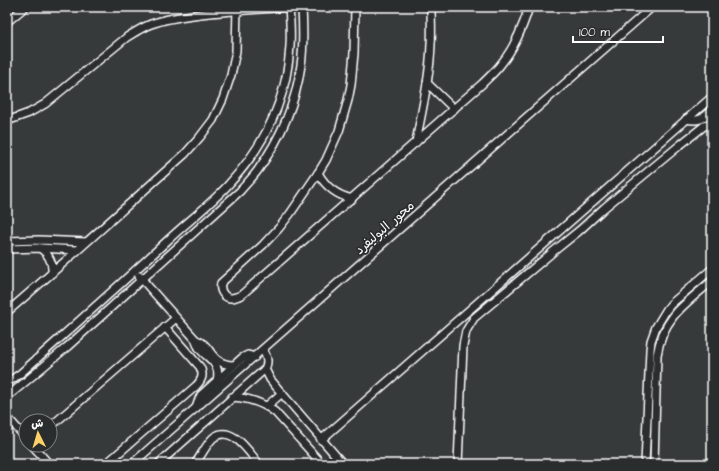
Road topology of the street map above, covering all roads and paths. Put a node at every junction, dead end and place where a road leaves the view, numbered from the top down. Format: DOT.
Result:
graph roads {
  1 [pos="25,7"];
  2 [pos="289,7"];
  3 [pos="302,7"];
  4 [pos="355,7"];
  5 [pos="430,7"];
  6 [pos="529,7"];
  7 [pos="652,7"];
  8 [pos="237,8"];
  9 [pos="7,22"];
  10 [pos="427,82"];
  11 [pos="712,97"];
  12 [pos="454,109"];
  13 [pos="712,110"];
  14 [pos="686,119"];
  15 [pos="7,121"];
  16 [pos="712,124"];
  17 [pos="416,142"];
  18 [pos="318,174"];
  19 [pos="352,199"];
  20 [pos="7,241"];
  21 [pos="86,242"];
  22 [pos="40,248"];
  23 [pos="7,249"];
  24 [pos="76,250"];
  25 [pos="712,269"];
  26 [pos="135,272"];
  27 [pos="52,273"];
  28 [pos="142,279"];
  29 [pos="712,281"];
  30 [pos="7,312"];
  31 [pos="176,318"];
  32 [pos="165,327"];
  33 [pos="263,350"];
  34 [pos="206,351"];
  35 [pos="255,357"];
  36 [pos="233,366"];
  37 [pos="265,369"];
  38 [pos="217,381"];
  39 [pos="7,384"];
  40 [pos="282,393"];
  41 [pos="7,398"];
  42 [pos="232,398"];
  43 [pos="267,406"];
  44 [pos="196,408"];
  45 [pos="7,416"];
  46 [pos="58,420"];
  47 [pos="18,429"];
  48 [pos="321,440"];
  49 [pos="39,453"];
  50 [pos="162,463"];
  51 [pos="49,464"];
  52 [pos="106,464"];
  53 [pos="132,464"];
  54 [pos="195,464"];
  55 [pos="259,464"];
  56 [pos="322,464"];
  57 [pos="343,464"];
  58 [pos="458,464"];
  59 [pos="644,464"];
  60 [pos="654,464"];
  1 -- 9 [label="street"];
  2 -- 8 [label="street"];
  2 -- 26 [label="street"];
  3 -- 28 [label="street"];
  4 -- 18 [label="street"];
  5 -- 10 [label="street"];
  6 -- 12 [label="street"];
  7 -- 33 [label="street, محور البوليفرد"];
  8 -- 15 [label="street"];
  8 -- 21 [label="street"];
  10 -- 12 [label="street"];
  10 -- 17 [label="street"];
  11 -- 14 [label="street"];
  12 -- 17 [label="street"];
  13 -- 14 [label="street"];
  14 -- 48 [label="street"];
  16 -- 58 [label="street"];
  17 -- 19 [label="street"];
  18 -- 19 [label="street"];
  18 -- 19 [label="street"];
  20 -- 21 [label="street"];
  21 -- 24 [label="street"];
  22 -- 23 [label="street"];
  22 -- 24 [label="street"];
  22 -- 27 [label="street"];
  24 -- 27 [label="street"];
  25 -- 59 [label="street"];
  26 -- 28 [label="street"];
  26 -- 39 [label="street"];
  27 -- 30 [label="street"];
  28 -- 31 [label="street"];
  28 -- 41 [label="street"];
  29 -- 60 [label="street"];
  31 -- 32 [label="street"];
  31 -- 34 [label="street"];
  32 -- 46 [label="street"];
  32 -- 52 [label="street"];
  33 -- 35 [label="street, محور البوليفرد"];
  33 -- 37 [label="street"];
  34 -- 36 [label="street"];
  34 -- 38 [label="street"];
  35 -- 36 [label="street"];
  35 -- 44 [label="street, محور البوليفرد"];
  36 -- 38 [label="street"];
  37 -- 40 [label="street"];
  37 -- 42 [label="street"];
  38 -- 44 [label="street"];
  40 -- 43 [label="street"];
  40 -- 48 [label="street"];
  42 -- 43 [label="street"];
  42 -- 50 [label="street"];
  43 -- 56 [label="street"];
  44 -- 53 [label="street, محور البوليفرد"];
  45 -- 47 [label="street"];
  48 -- 57 [label="street"];
  49 -- 51 [label="street"];
  54 -- 55 [label="street"];
}
